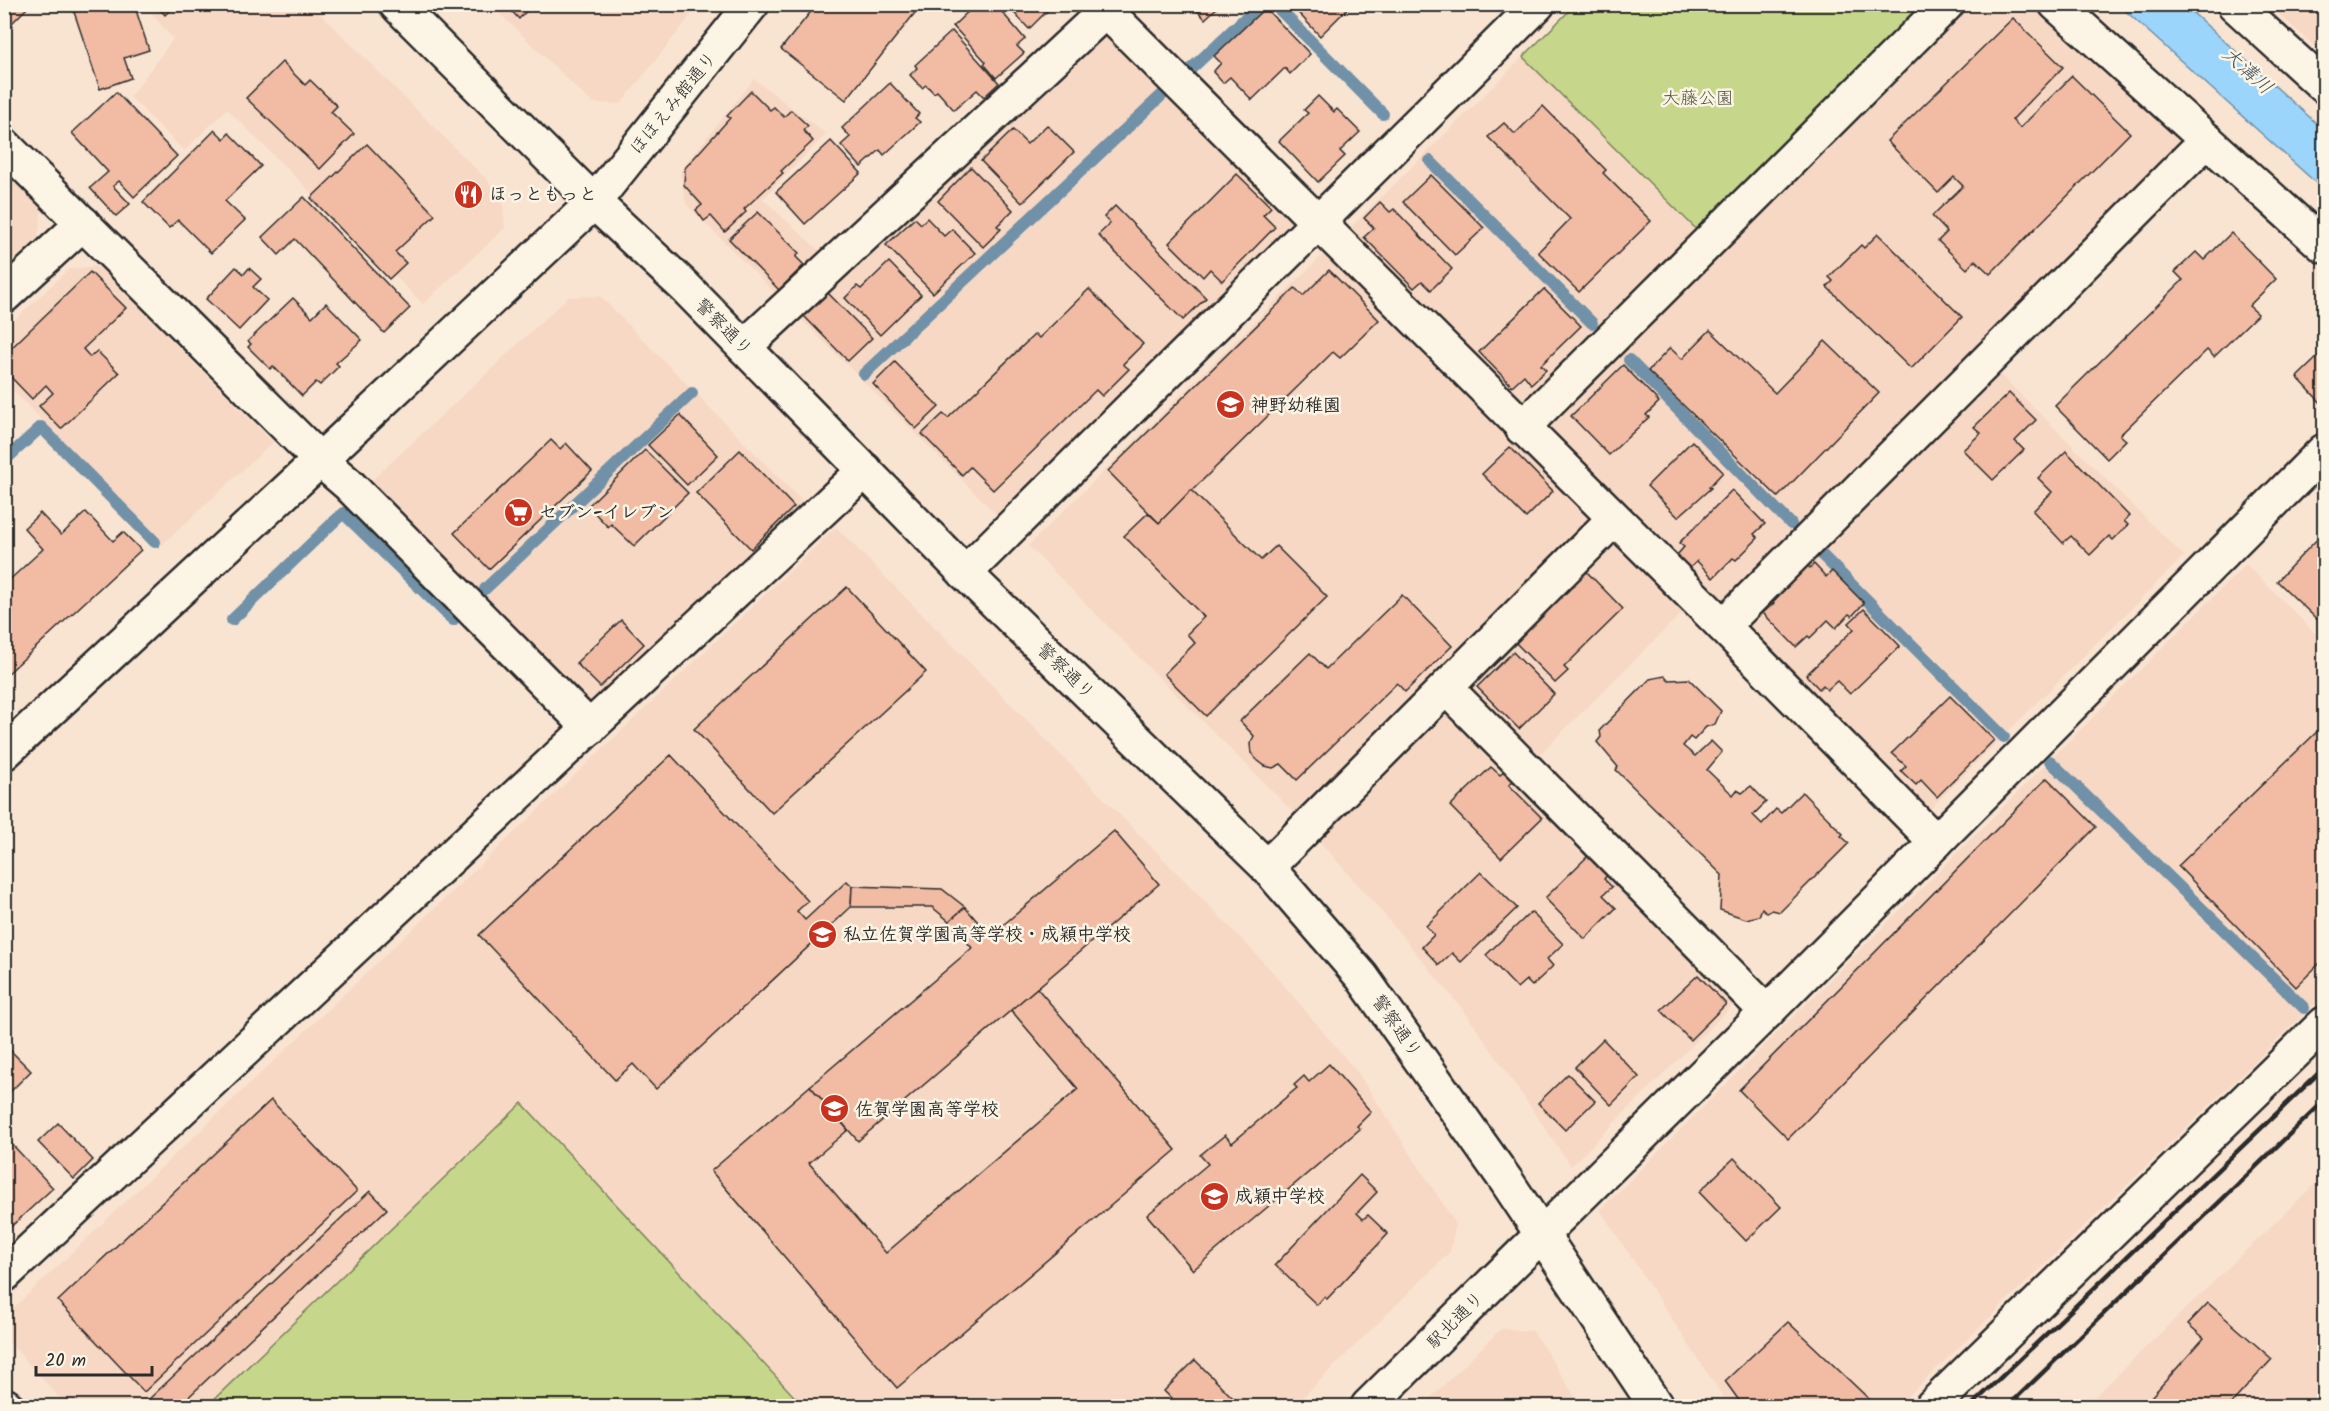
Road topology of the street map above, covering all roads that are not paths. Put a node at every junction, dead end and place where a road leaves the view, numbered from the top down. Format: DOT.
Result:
graph roads {
  1 [pos="752,4"];
  2 [pos="1538,4"];
  3 [pos="1947,4"];
  4 [pos="2056,4"];
  5 [pos="2234,4"];
  6 [pos="406,8"];
  7 [pos="1109,8"];
  8 [pos="2325,86"];
  9 [pos="2207,140"];
  10 [pos="4,145"];
  11 [pos="594,202"];
  12 [pos="83,223"];
  13 [pos="1318,223"];
  14 [pos="2325,246"];
  15 [pos="4,296"];
  16 [pos="744,347"];
  17 [pos="1522,428"];
  18 [pos="2325,451"];
  19 [pos="320,460"];
  20 [pos="865,470"];
  21 [pos="1614,519"];
  22 [pos="965,573"];
  23 [pos="1723,626"];
  24 [pos="1446,688"];
  25 [pos="590,728"];
  26 [pos="4,753"];
  27 [pos="1936,842"];
  28 [pos="1267,867"];
  29 [pos="1767,1012"];
  30 [pos="2325,1024"];
  31 [pos="1543,1234"];
  32 [pos="4,1275"];
  33 [pos="1368,1407"];
  34 [pos="1656,1407"];
  35 [pos="1932,1407"];
  1 -- 11 [label="street, ほほえみ館通り"];
  2 -- 13 [label="street"];
  3 -- 17 [label="street"];
  4 -- 9 [label="street"];
  5 -- 8 [label="street"];
  6 -- 11 [label="street, 警察通り"];
  7 -- 13 [label="street"];
  7 -- 16 [label="street"];
  9 -- 14 [label="street"];
  9 -- 23 [label="street"];
  10 -- 12 [label="street"];
  11 -- 16 [label="street, 警察通り"];
  11 -- 19 [label="street, ほほえみ館通り"];
  12 -- 15 [label="street"];
  12 -- 19 [label="street"];
  13 -- 17 [label="street"];
  13 -- 22 [label="street"];
  16 -- 20 [label="street, 警察通り"];
  17 -- 21 [label="street"];
  18 -- 27 [label="street, 駅北通り"];
  19 -- 25 [label="street"];
  19 -- 26 [label="street, ほほえみ館通り"];
  20 -- 22 [label="street, 警察通り"];
  20 -- 25 [label="street"];
  21 -- 23 [label="street"];
  21 -- 24 [label="street"];
  22 -- 28 [label="street, 警察通り"];
  23 -- 27 [label="street"];
  24 -- 28 [label="street"];
  24 -- 29 [label="street"];
  25 -- 32 [label="street"];
  27 -- 29 [label="street, 駅北通り"];
  28 -- 31 [label="street, 警察通り"];
  29 -- 31 [label="street, 駅北通り"];
  30 -- 35 [label="street"];
  31 -- 33 [label="street, 駅北通り"];
  31 -- 34 [label="street, 警察通り"];
}
